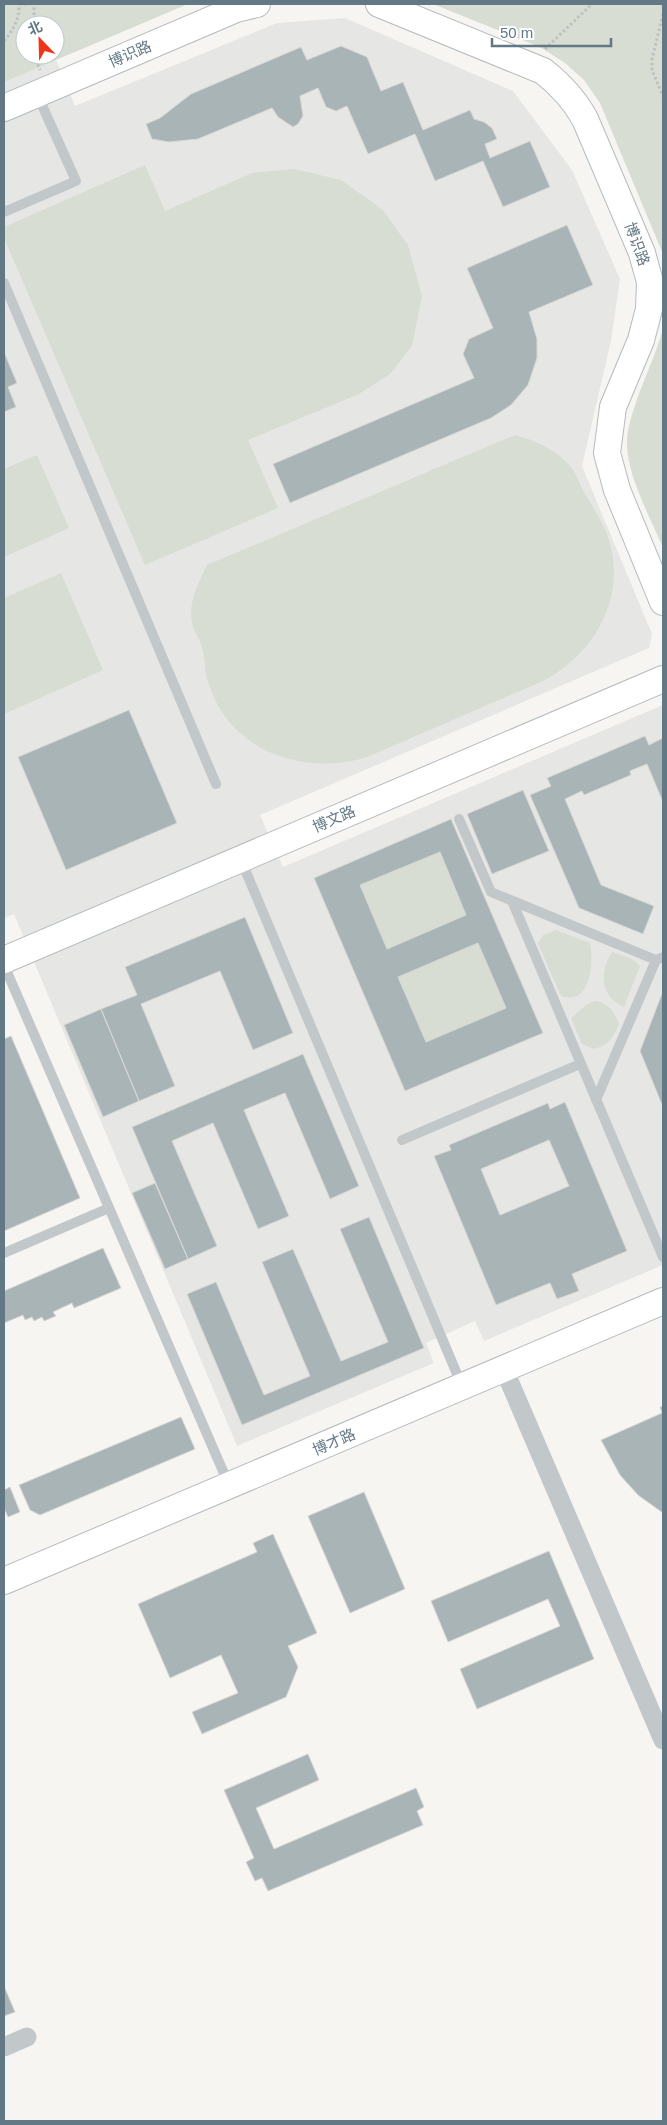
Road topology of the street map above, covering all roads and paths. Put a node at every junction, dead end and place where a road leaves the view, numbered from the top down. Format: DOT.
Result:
graph roads {
  1 [pos="19,4"];
  2 [pos="29,4"];
  3 [pos="257,4"];
  4 [pos="380,4"];
  5 [pos="592,4"];
  6 [pos="663,14"];
  7 [pos="4,41"];
  8 [pos="543,52"];
  9 [pos="36,65"];
  10 [pos="39,82"];
  11 [pos="663,96"];
  12 [pos="4,108"];
  13 [pos="4,212"];
  14 [pos="4,283"];
  15 [pos="663,602"];
  16 [pos="663,678"];
  17 [pos="216,784"];
  18 [pos="459,819"];
  19 [pos="240,859"];
  20 [pos="512,901"];
  21 [pos="659,958"];
  22 [pos="4,960"];
  23 [pos="4,965"];
  24 [pos="580,1064"];
  25 [pos="596,1100"];
  26 [pos="402,1140"];
  27 [pos="109,1208"];
  28 [pos="4,1253"];
  29 [pos="663,1257"];
  30 [pos="663,1301"];
  31 [pos="504,1370"];
  32 [pos="463,1387"];
  33 [pos="230,1486"];
  34 [pos="4,1581"];
  35 [pos="663,1740"];
  36 [pos="27,2037"];
  37 [pos="4,2047"];
  1 -- 2 [label="path"];
  1 -- 7 [label="path"];
  3 -- 10 [label="street, 博识路"];
  4 -- 15 [label="street, 博识路"];
  5 -- 8 [label="path"];
  6 -- 11 [label="path"];
  9 -- 10 [label="path"];
  10 -- 12 [label="street, 博识路"];
  10 -- 13 [label="lane"];
  14 -- 17 [label="lane"];
  16 -- 19 [label="street, 博文路"];
  18 -- 20 [label="lane"];
  19 -- 22 [label="street, 博文路"];
  19 -- 32 [label="lane"];
  20 -- 21 [label="lane"];
  20 -- 24 [label="lane"];
  21 -- 25 [label="lane"];
  23 -- 27 [label="lane"];
  24 -- 25 [label="lane"];
  24 -- 26 [label="lane"];
  25 -- 29 [label="lane"];
  27 -- 28 [label="lane"];
  27 -- 33 [label="lane"];
  30 -- 31 [label="street, 博才路"];
  31 -- 32 [label="street, 博才路"];
  31 -- 35 [label="street"];
  32 -- 33 [label="street, 博才路"];
  33 -- 34 [label="street, 博才路"];
  36 -- 37 [label="street"];
}
